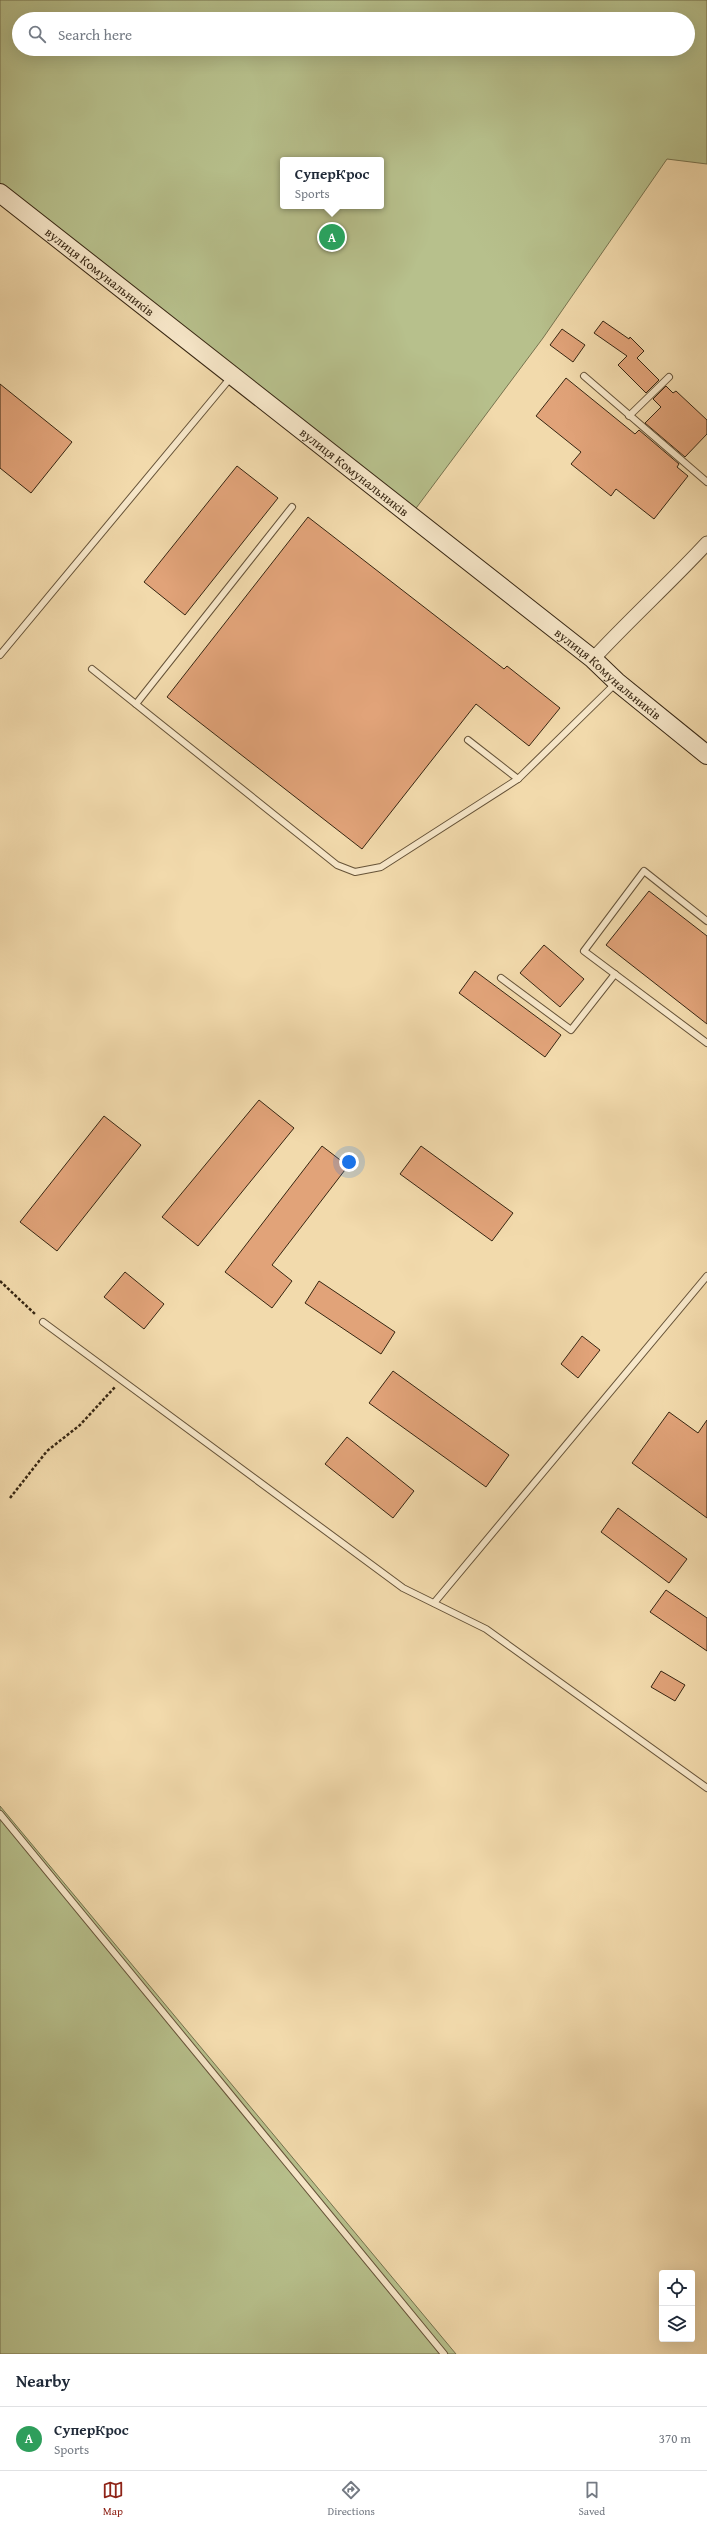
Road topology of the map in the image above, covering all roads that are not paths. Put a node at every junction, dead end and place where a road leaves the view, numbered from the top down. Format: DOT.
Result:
graph roads {
  1 [pos="0,193"];
  2 [pos="232,376"];
  3 [pos="584,376"];
  4 [pos="669,377"];
  5 [pos="629,416"];
  6 [pos="707,482"];
  7 [pos="292,507"];
  8 [pos="707,543"];
  9 [pos="0,655"];
  10 [pos="593,659"];
  11 [pos="92,669"];
  12 [pos="617,682"];
  13 [pos="136,704"];
  14 [pos="468,740"];
  15 [pos="707,755"];
  16 [pos="518,779"];
  17 [pos="707,921"];
  18 [pos="615,974"];
  19 [pos="501,978"];
  20 [pos="707,1043"];
  21 [pos="707,1276"];
  22 [pos="43,1322"];
  23 [pos="434,1603"];
  24 [pos="707,1788"];
  25 [pos="0,1814"];
  26 [pos="444,2354"];
  1 -- 2 [label="street, вулиця Комунальників"];
  2 -- 9 [label="lane"];
  2 -- 10 [label="street, вулиця Комунальників"];
  3 -- 5 [label="lane"];
  4 -- 5 [label="lane"];
  5 -- 6 [label="lane"];
  7 -- 13 [label="lane"];
  8 -- 10 [label="street"];
  10 -- 12 [label="street, вулиця Комунальників"];
  11 -- 13 [label="lane"];
  12 -- 15 [label="street, вулиця Комунальників"];
  12 -- 16 [label="lane"];
  13 -- 16 [label="lane"];
  14 -- 16 [label="lane"];
  17 -- 18 [label="lane"];
  18 -- 19 [label="lane"];
  18 -- 20 [label="lane"];
  21 -- 23 [label="lane"];
  22 -- 23 [label="lane"];
  23 -- 24 [label="lane"];
  25 -- 26 [label="lane"];
}
